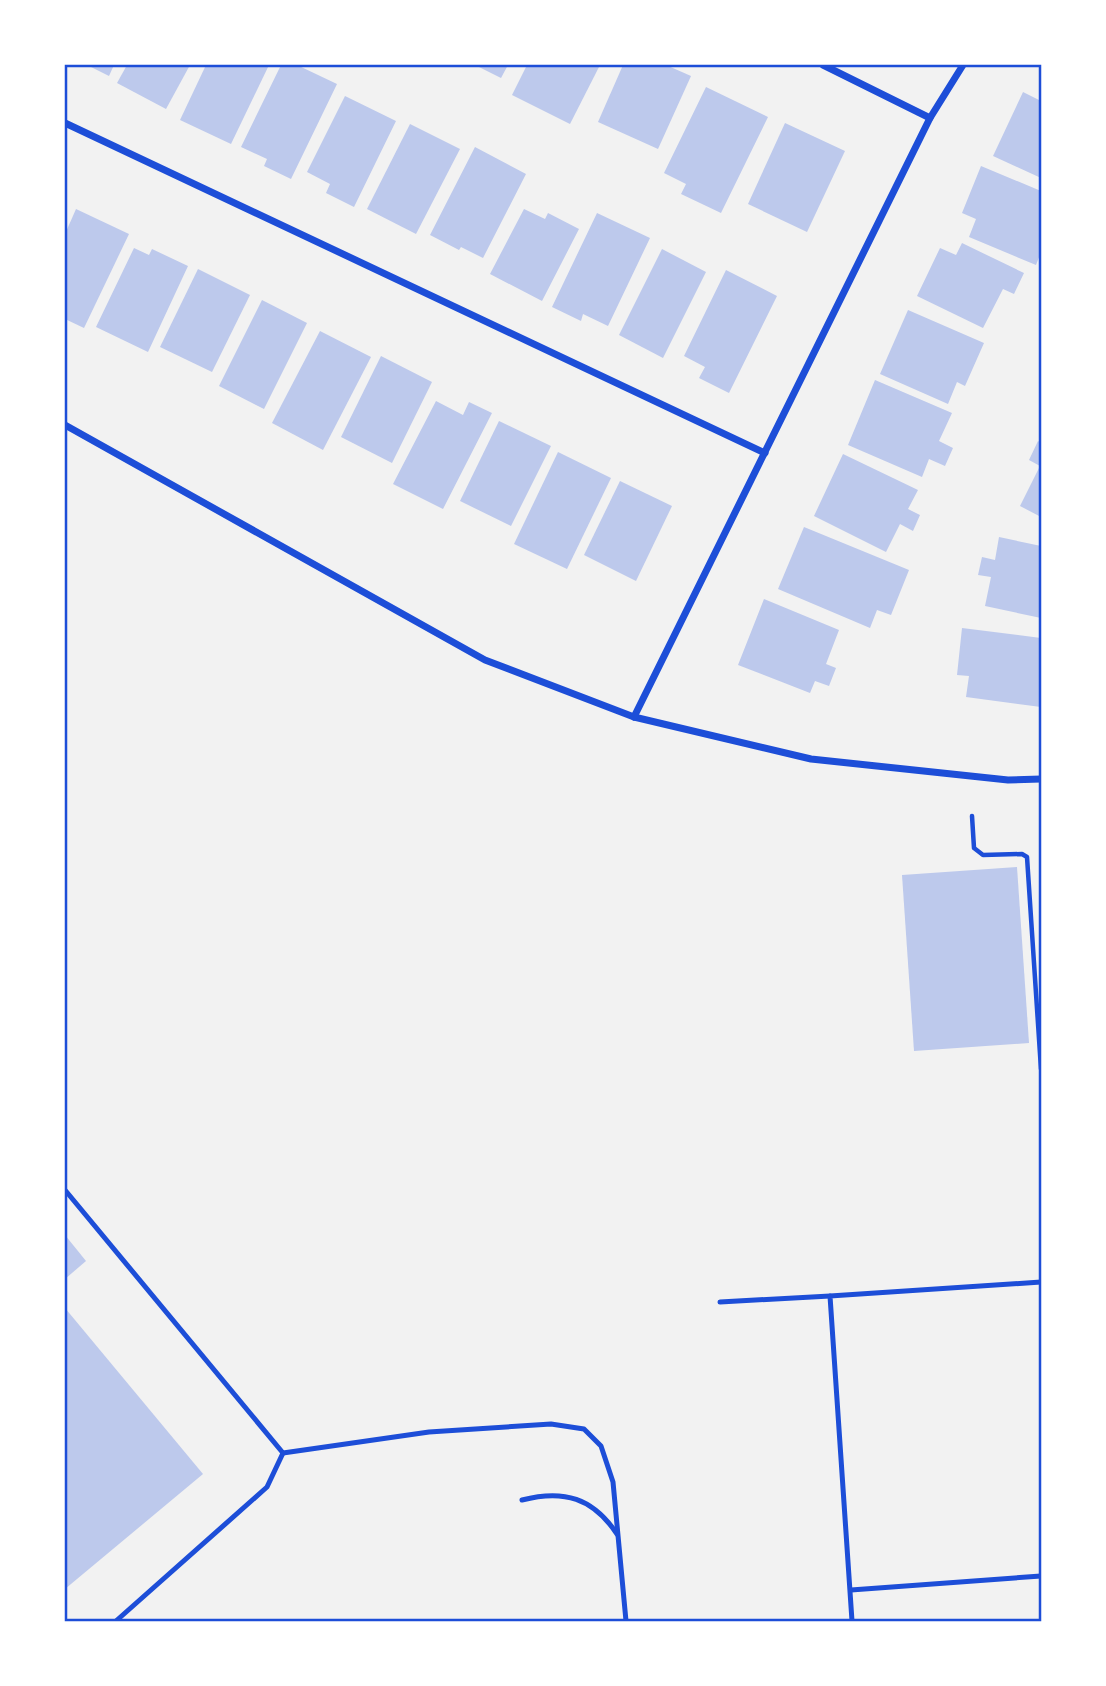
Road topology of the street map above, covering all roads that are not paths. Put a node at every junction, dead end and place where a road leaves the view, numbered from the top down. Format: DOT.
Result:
graph roads {
  1 [pos="823,65"];
  2 [pos="963,65"];
  3 [pos="930,118"];
  4 [pos="65,124"];
  5 [pos="65,425"];
  6 [pos="765,453"];
  7 [pos="634,717"];
  8 [pos="1041,779"];
  9 [pos="65,1190"];
  10 [pos="1041,1282"];
  11 [pos="830,1296"];
  12 [pos="720,1302"];
  13 [pos="283,1453"];
  14 [pos="522,1500"];
  15 [pos="618,1537"];
  16 [pos="1041,1576"];
  17 [pos="851,1590"];
  18 [pos="116,1621"];
  19 [pos="626,1621"];
  20 [pos="852,1621"];
  1 -- 3 [label="street"];
  2 -- 3 [label="street"];
  3 -- 6 [label="street"];
  4 -- 6 [label="street"];
  5 -- 7 [label="street"];
  6 -- 7 [label="street"];
  7 -- 8 [label="street"];
  9 -- 13 [label="lane"];
  10 -- 11 [label="lane"];
  11 -- 12 [label="lane"];
  11 -- 17 [label="lane"];
  13 -- 15 [label="lane"];
  13 -- 18 [label="lane"];
  14 -- 15 [label="lane"];
  15 -- 19 [label="lane"];
  16 -- 17 [label="lane"];
  17 -- 20 [label="lane"];
}
